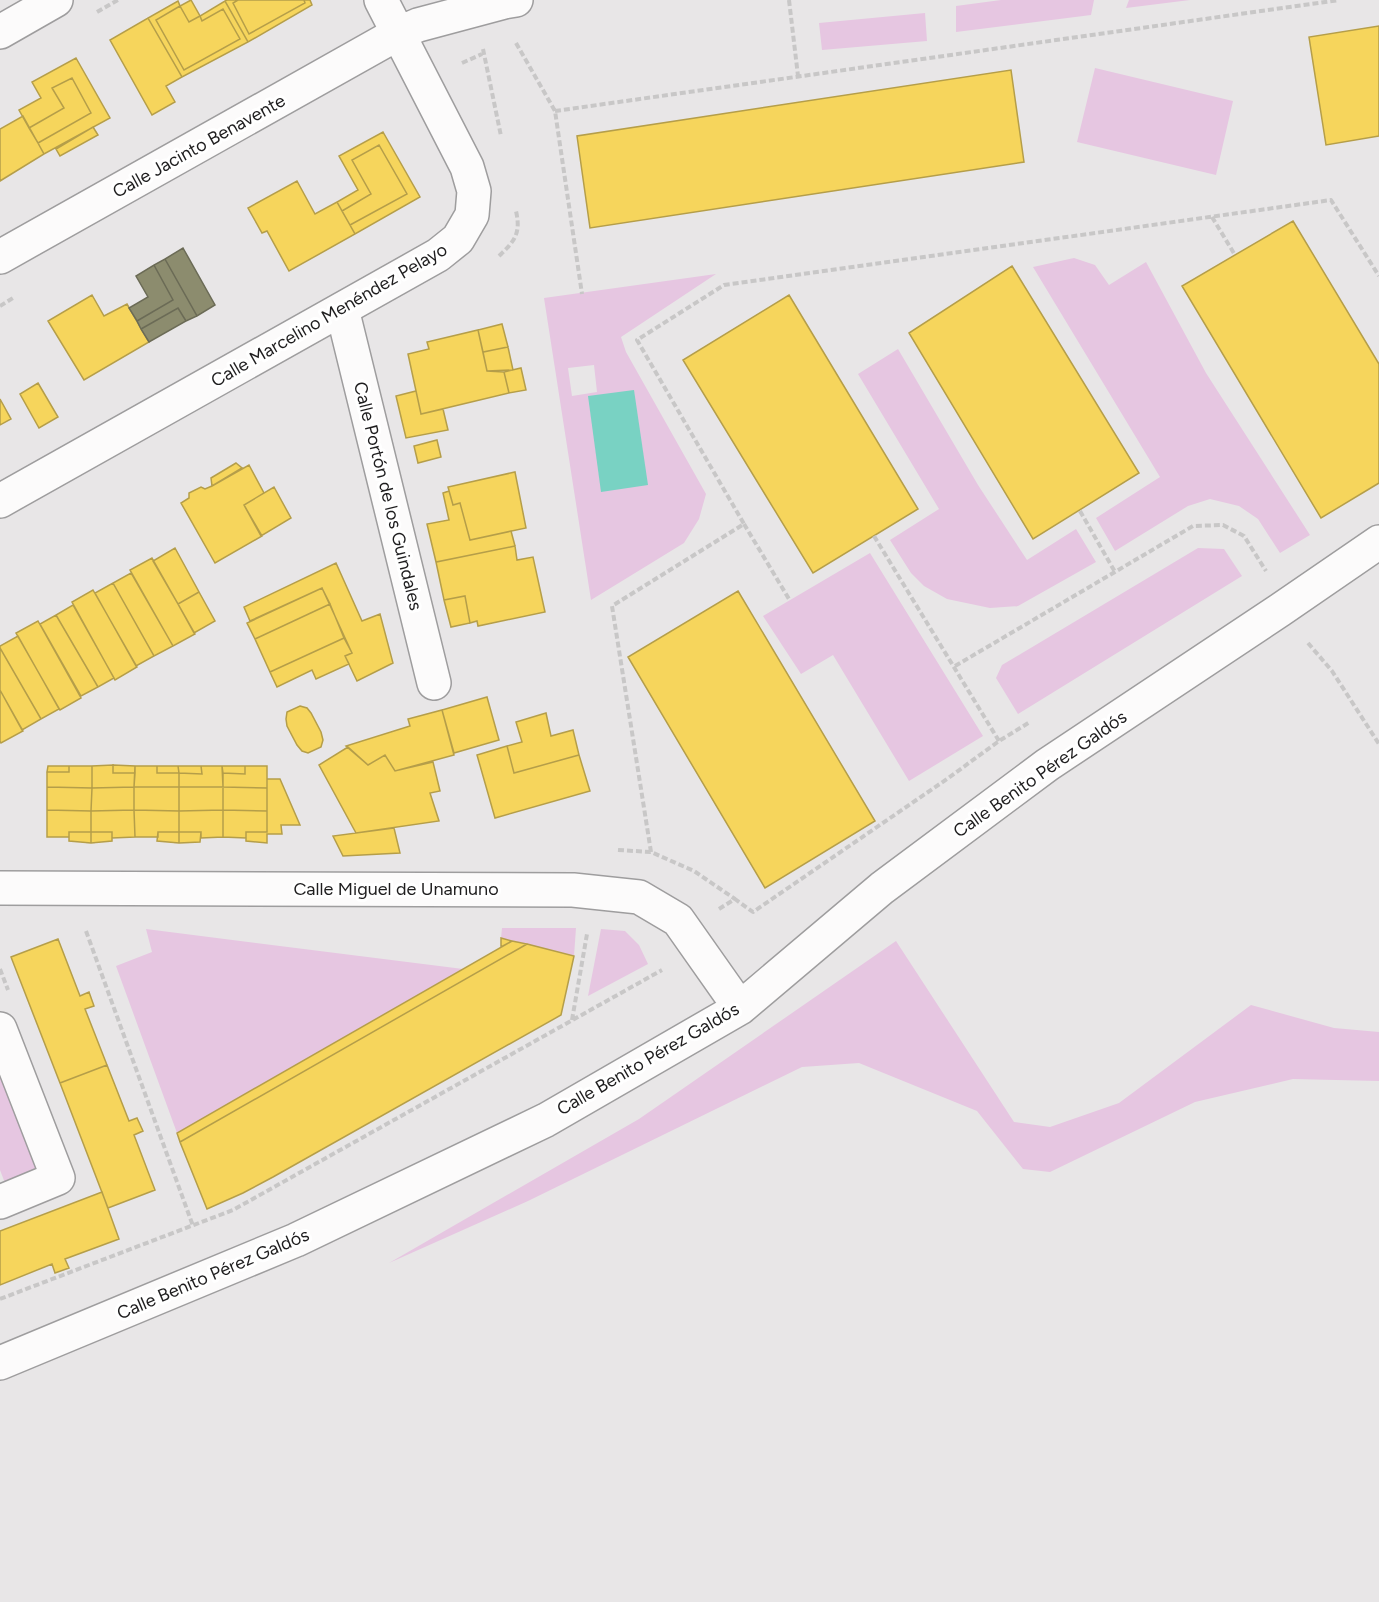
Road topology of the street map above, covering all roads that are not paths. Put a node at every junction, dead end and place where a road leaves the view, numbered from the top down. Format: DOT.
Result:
graph roads {
  1 [pos="56,0"];
  2 [pos="381,0"];
  3 [pos="512,1"];
  4 [pos="0,32"];
  5 [pos="397,34"];
  6 [pos="0,257"];
  7 [pos="342,309"];
  8 [pos="0,501"];
  9 [pos="1379,542"];
  10 [pos="434,683"];
  11 [pos="0,888"];
  12 [pos="740,1008"];
  13 [pos="0,1029"];
  14 [pos="0,1202"];
  15 [pos="0,1363"];
  1 -- 4 [label="street"];
  2 -- 5 [label="street, Calle Marcelino Menéndez Pelayo"];
  3 -- 5 [label="street, Calle Jacinto Benavente"];
  5 -- 6 [label="street, Calle Jacinto Benavente"];
  5 -- 7 [label="street, Calle Marcelino Menéndez Pelayo"];
  7 -- 8 [label="street, Calle Marcelino Menéndez Pelayo"];
  7 -- 10 [label="street, Calle Portón de los Guindales"];
  9 -- 12 [label="street, Calle Benito Pérez Galdós"];
  11 -- 12 [label="street, Calle Miguel de Unamuno"];
  12 -- 15 [label="street, Calle Benito Pérez Galdós"];
  13 -- 14 [label="street"];
}
